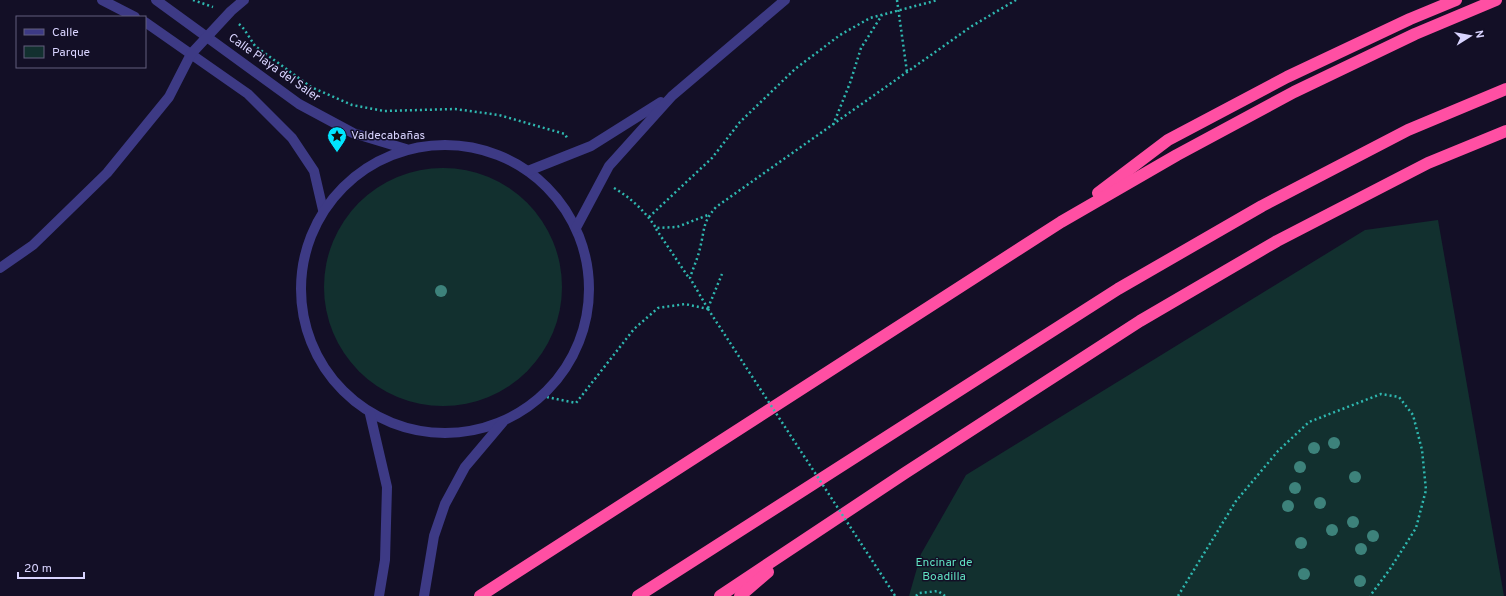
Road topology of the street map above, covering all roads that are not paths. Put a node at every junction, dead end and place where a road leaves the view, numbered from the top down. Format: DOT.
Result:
graph roads {
  1 [pos="102,0"];
  2 [pos="156,0"];
  3 [pos="244,0"];
  4 [pos="785,0"];
  5 [pos="1456,0"];
  6 [pos="1496,0"];
  7 [pos="133,16"];
  8 [pos="146,23"];
  9 [pos="207,36"];
  10 [pos="192,54"];
  11 [pos="1506,89"];
  12 [pos="672,96"];
  13 [pos="1506,130"];
  14 [pos="406,149"];
  15 [pos="528,171"];
  16 [pos="323,210"];
  17 [pos="1061,222"];
  18 [pos="576,228"];
  19 [pos="0,268"];
  20 [pos="370,414"];
  21 [pos="503,422"];
  22 [pos="808,538"];
  23 [pos="380,596"];
  24 [pos="424,596"];
  25 [pos="480,596"];
  26 [pos="638,596"];
  27 [pos="720,596"];
  28 [pos="740,596"];
  1 -- 7 [label="street"];
  2 -- 9 [label="street, Calle Playa del Saler"];
  3 -- 9 [label="street"];
  4 -- 12 [label="street"];
  5 -- 17 [label="highway"];
  6 -- 17 [label="highway"];
  8 -- 10 [label="street"];
  9 -- 10 [label="street"];
  9 -- 14 [label="street, Calle Playa del Saler"];
  10 -- 16 [label="street"];
  10 -- 19 [label="street"];
  11 -- 26 [label="highway"];
  12 -- 15 [label="street"];
  12 -- 18 [label="street"];
  13 -- 22 [label="highway"];
  14 -- 15 [label="street"];
  14 -- 16 [label="street"];
  15 -- 18 [label="street"];
  16 -- 20 [label="street"];
  17 -- 25 [label="highway"];
  18 -- 21 [label="street"];
  20 -- 21 [label="street"];
  20 -- 23 [label="street"];
  21 -- 24 [label="street"];
  22 -- 27 [label="highway"];
  22 -- 28 [label="highway"];
}
